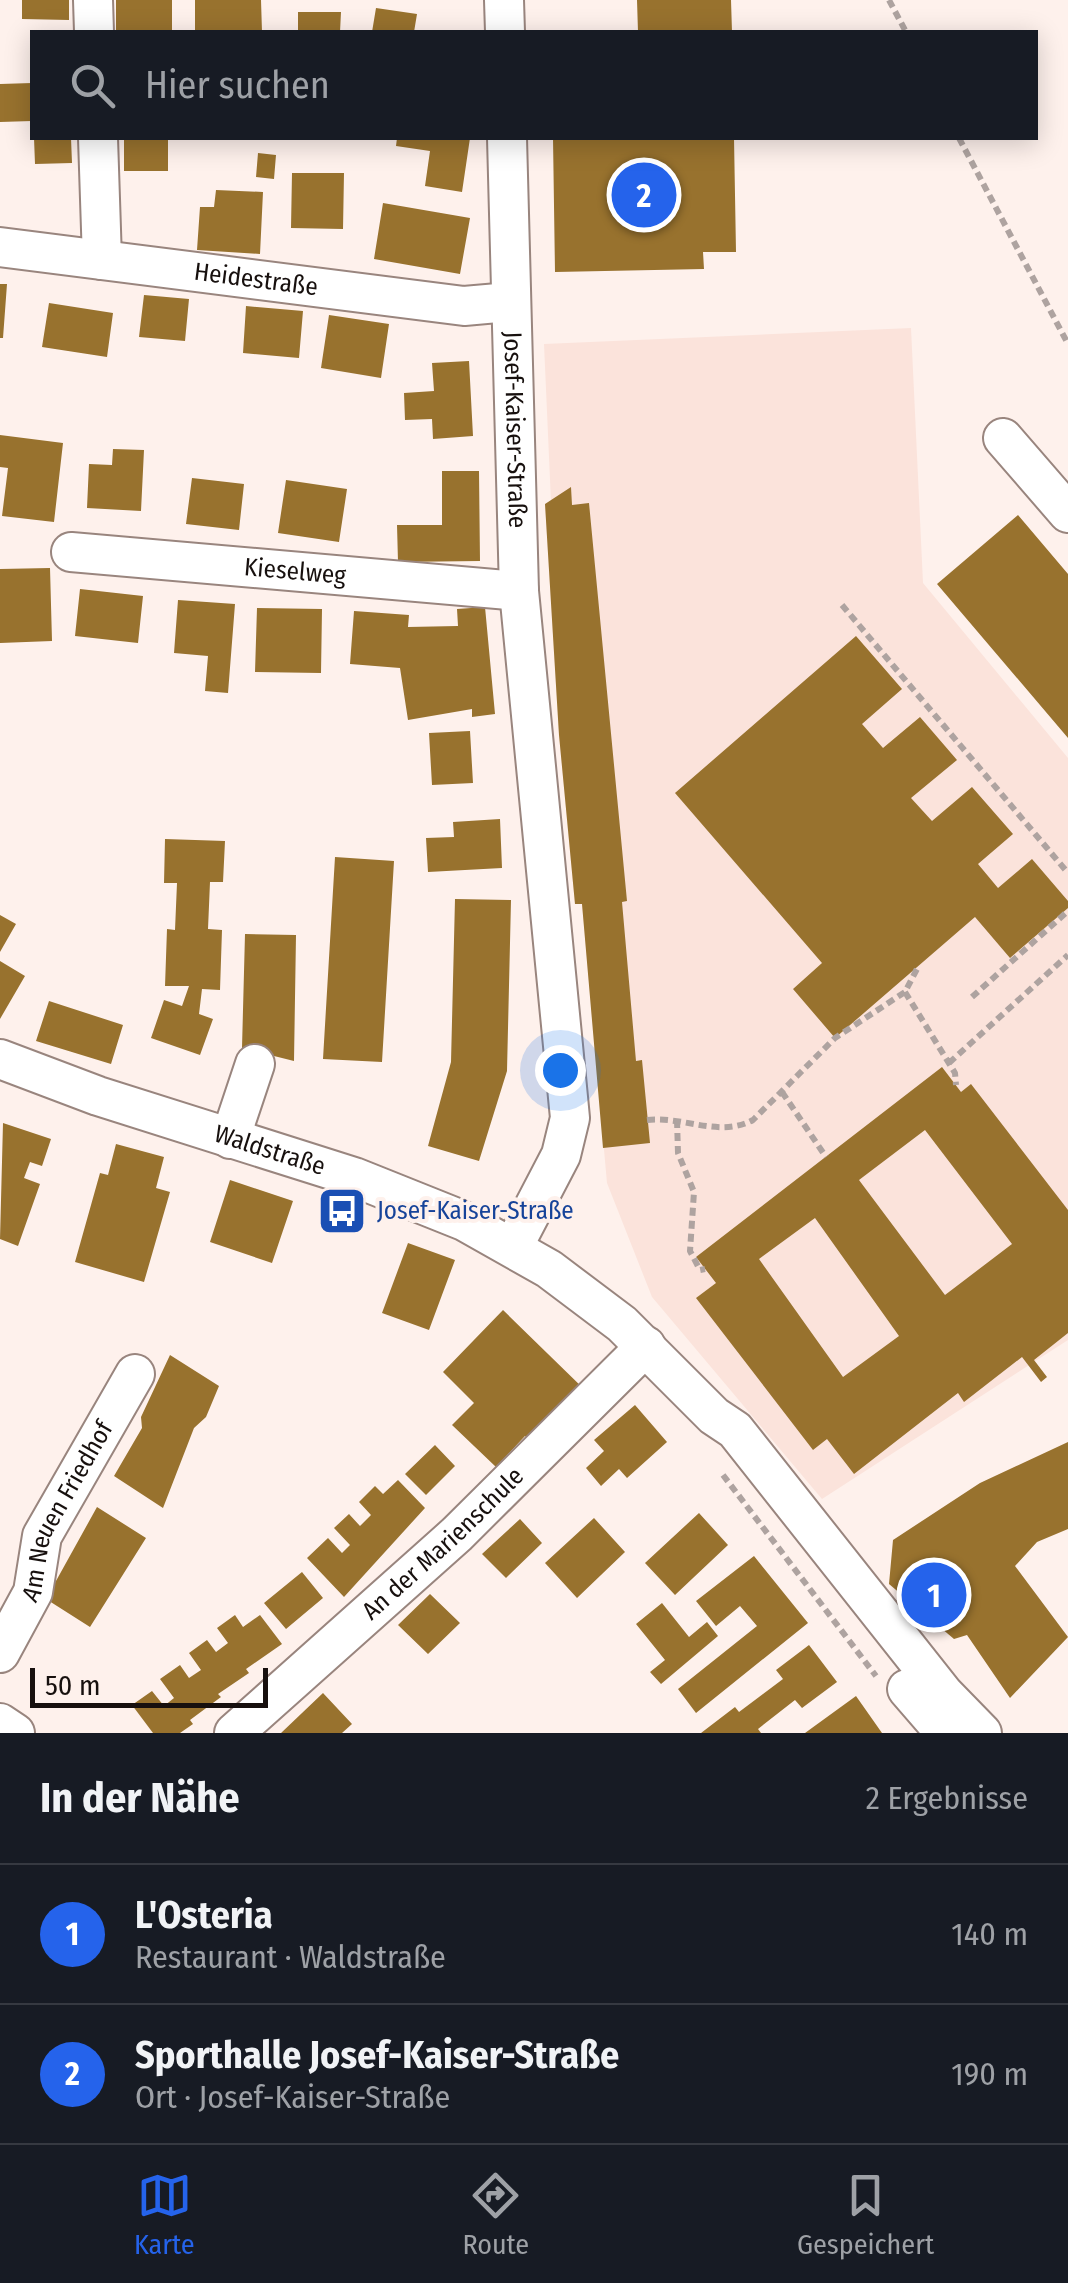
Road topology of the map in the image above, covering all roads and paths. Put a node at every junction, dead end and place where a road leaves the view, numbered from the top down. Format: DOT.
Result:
graph roads {
  1 [pos="92,0"];
  2 [pos="504,0"];
  3 [pos="889,0"];
  4 [pos="94,30"];
  5 [pos="504,30"];
  6 [pos="905,30"];
  7 [pos="98,140"];
  8 [pos="507,140"];
  9 [pos="960,140"];
  10 [pos="0,246"];
  11 [pos="102,260"];
  12 [pos="510,302"];
  13 [pos="1068,344"];
  14 [pos="1003,438"];
  15 [pos="1068,513"];
  16 [pos="71,552"];
  17 [pos="519,591"];
  18 [pos="842,605"];
  19 [pos="1068,873"];
  20 [pos="1068,911"];
  21 [pos="1068,955"];
  22 [pos="918,966"];
  23 [pos="906,992"];
  24 [pos="972,996"];
  25 [pos="0,1059"];
  26 [pos="949,1063"];
  27 [pos="255,1064"];
  28 [pos="956,1085"];
  29 [pos="782,1092"];
  30 [pos="648,1120"];
  31 [pos="677,1120"];
  32 [pos="230,1139"];
  33 [pos="826,1156"];
  34 [pos="513,1247"];
  35 [pos="705,1270"];
  36 [pos="646,1346"];
  37 [pos="135,1374"];
  38 [pos="714,1416"];
  39 [pos="718,1468"];
  40 [pos="0,1653"];
  41 [pos="884,1685"];
  42 [pos="0,1723"];
  43 [pos="15,1733"];
  44 [pos="234,1733"];
  45 [pos="945,1733"];
  46 [pos="982,1733"];
  1 -- 4 [label="street"];
  2 -- 5 [label="street"];
  3 -- 6 [label="path"];
  7 -- 11 [label="street"];
  8 -- 12 [label="street, Josef-Kaiser-Straße"];
  9 -- 13 [label="path"];
  10 -- 11 [label="street, Heidestraße"];
  11 -- 12 [label="street, Heidestraße"];
  12 -- 17 [label="street, Josef-Kaiser-Straße"];
  14 -- 15 [label="street"];
  16 -- 17 [label="street, Kieselweg"];
  17 -- 34 [label="street, Josef-Kaiser-Straße"];
  18 -- 19 [label="path"];
  20 -- 24 [label="path"];
  21 -- 26 [label="path"];
  22 -- 23 [label="path"];
  23 -- 26 [label="path"];
  23 -- 29 [label="path"];
  25 -- 32 [label="street, Waldstraße"];
  26 -- 28 [label="path"];
  27 -- 32 [label="street"];
  29 -- 31 [label="path"];
  29 -- 33 [label="path"];
  30 -- 31 [label="path"];
  31 -- 35 [label="path"];
  32 -- 34 [label="street, Waldstraße"];
  34 -- 36 [label="street, Waldstraße"];
  36 -- 38 [label="street, Waldstraße"];
  36 -- 44 [label="street, An der Marienschule"];
  37 -- 40 [label="street, Am Neuen Friedhof"];
  38 -- 45 [label="street, Waldstraße"];
  38 -- 46 [label="street, Waldstraße"];
  39 -- 41 [label="path"];
  42 -- 43 [label="street"];
}
